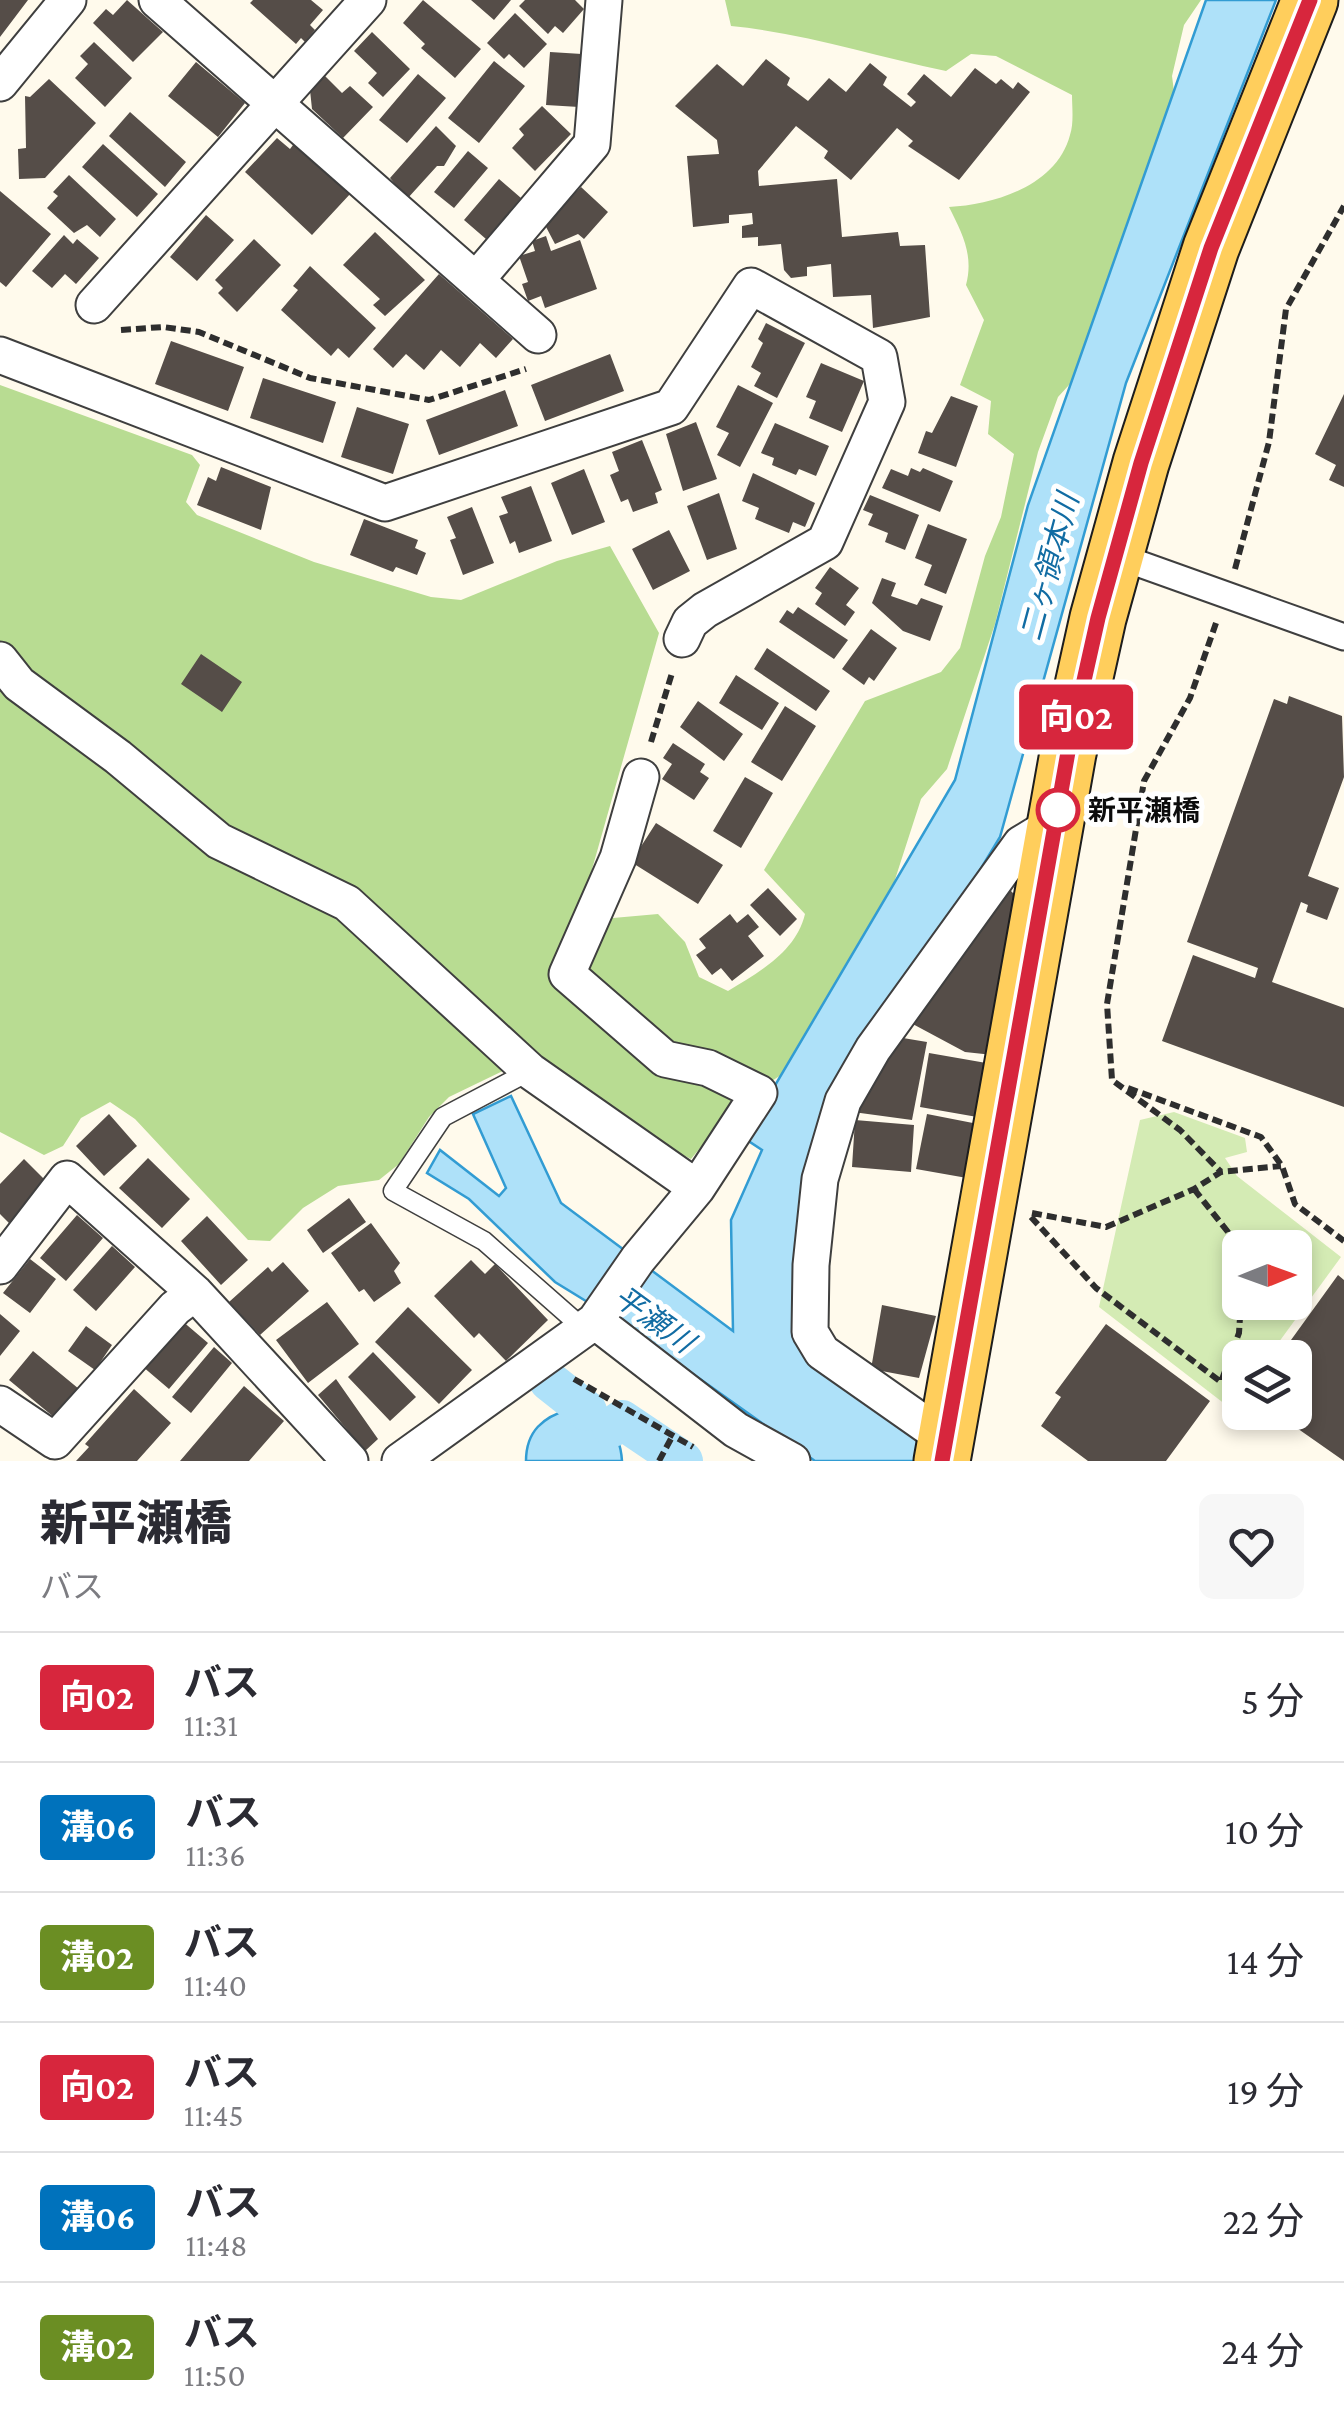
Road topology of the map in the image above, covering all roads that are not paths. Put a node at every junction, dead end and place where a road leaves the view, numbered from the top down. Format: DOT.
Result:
graph roads {
  1 [pos="68,0"];
  2 [pos="157,0"];
  3 [pos="368,0"];
  4 [pos="604,0"];
  5 [pos="1310,0"];
  6 [pos="0,83"];
  7 [pos="274,104"];
  8 [pos="476,280"];
  9 [pos="100,318"];
  10 [pos="538,336"];
  11 [pos="0,355"];
  12 [pos="1138,563"];
  13 [pos="1344,637"];
  14 [pos="682,640"];
  15 [pos="0,660"];
  16 [pos="641,777"];
  17 [pos="1056,822"];
  18 [pos="530,1071"];
  19 [pos="697,1188"];
  20 [pos="0,1266"];
  21 [pos="195,1293"];
  22 [pos="594,1321"];
  23 [pos="0,1404"];
  24 [pos="50,1451"];
  25 [pos="944,1451"];
  26 [pos="350,1461"];
  27 [pos="400,1461"];
  28 [pos="792,1461"];
  1 -- 6 [label="street"];
  2 -- 7 [label="street"];
  3 -- 7 [label="street"];
  4 -- 8 [label="street"];
  5 -- 17 [label="main road"];
  7 -- 8 [label="street"];
  7 -- 9 [label="street"];
  8 -- 10 [label="street"];
  11 -- 14 [label="street"];
  12 -- 13 [label="street"];
  15 -- 18 [label="street"];
  16 -- 19 [label="street"];
  17 -- 25 [label="main road"];
  17 -- 25 [label="street"];
  18 -- 19 [label="street"];
  18 -- 22 [label="lane"];
  19 -- 22 [label="street"];
  20 -- 21 [label="street"];
  21 -- 24 [label="street"];
  21 -- 26 [label="street"];
  22 -- 27 [label="street"];
  22 -- 28 [label="street"];
  23 -- 24 [label="street"];
}
